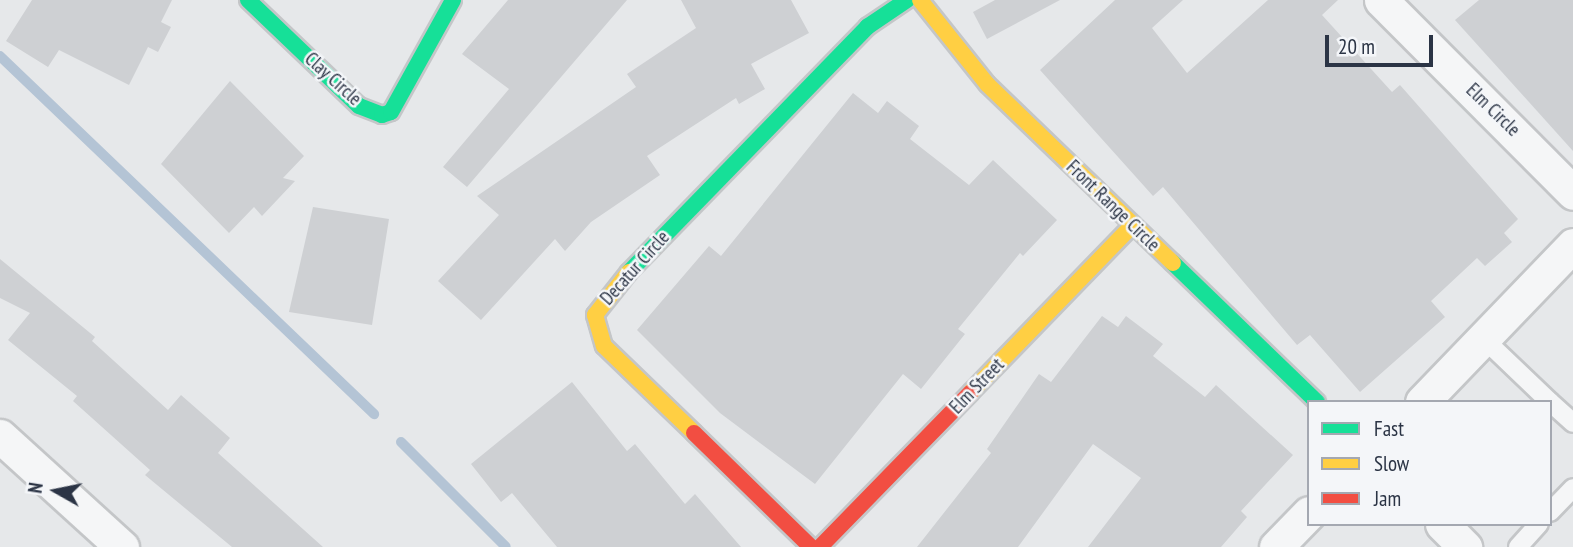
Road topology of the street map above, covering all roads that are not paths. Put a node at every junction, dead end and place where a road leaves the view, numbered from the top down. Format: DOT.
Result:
graph roads {
  1 [pos="248,0"];
  2 [pos="453,0"];
  3 [pos="907,0"];
  4 [pos="920,0"];
  5 [pos="1381,0"];
  6 [pos="1573,193"];
  7 [pos="1133,225"];
  8 [pos="1573,245"];
  9 [pos="1484,339"];
  10 [pos="1315,400"];
  11 [pos="1424,400"];
  12 [pos="1548,400"];
  13 [pos="1552,404"];
  14 [pos="1573,424"];
  15 [pos="0,436"];
  16 [pos="1573,488"];
  17 [pos="1552,510"];
  18 [pos="1307,515"];
  19 [pos="1444,526"];
  20 [pos="1537,526"];
  21 [pos="122,547"];
  22 [pos="811,547"];
  23 [pos="820,547"];
  24 [pos="1276,547"];
  25 [pos="1465,547"];
  26 [pos="1518,547"];
  1 -- 2 [label="street, Clay Circle"];
  3 -- 22 [label="street, Decatur Circle"];
  4 -- 7 [label="street, Front Range Circle"];
  5 -- 6 [label="street, Elm Circle"];
  7 -- 10 [label="street, Front Range Circle"];
  7 -- 23 [label="street, Elm Street"];
  8 -- 9 [label="street"];
  9 -- 11 [label="street"];
  9 -- 12 [label="lane"];
  13 -- 14 [label="lane"];
  15 -- 21 [label="street"];
  16 -- 17 [label="lane"];
  18 -- 24 [label="street"];
  19 -- 25 [label="street"];
  20 -- 26 [label="lane"];
}
